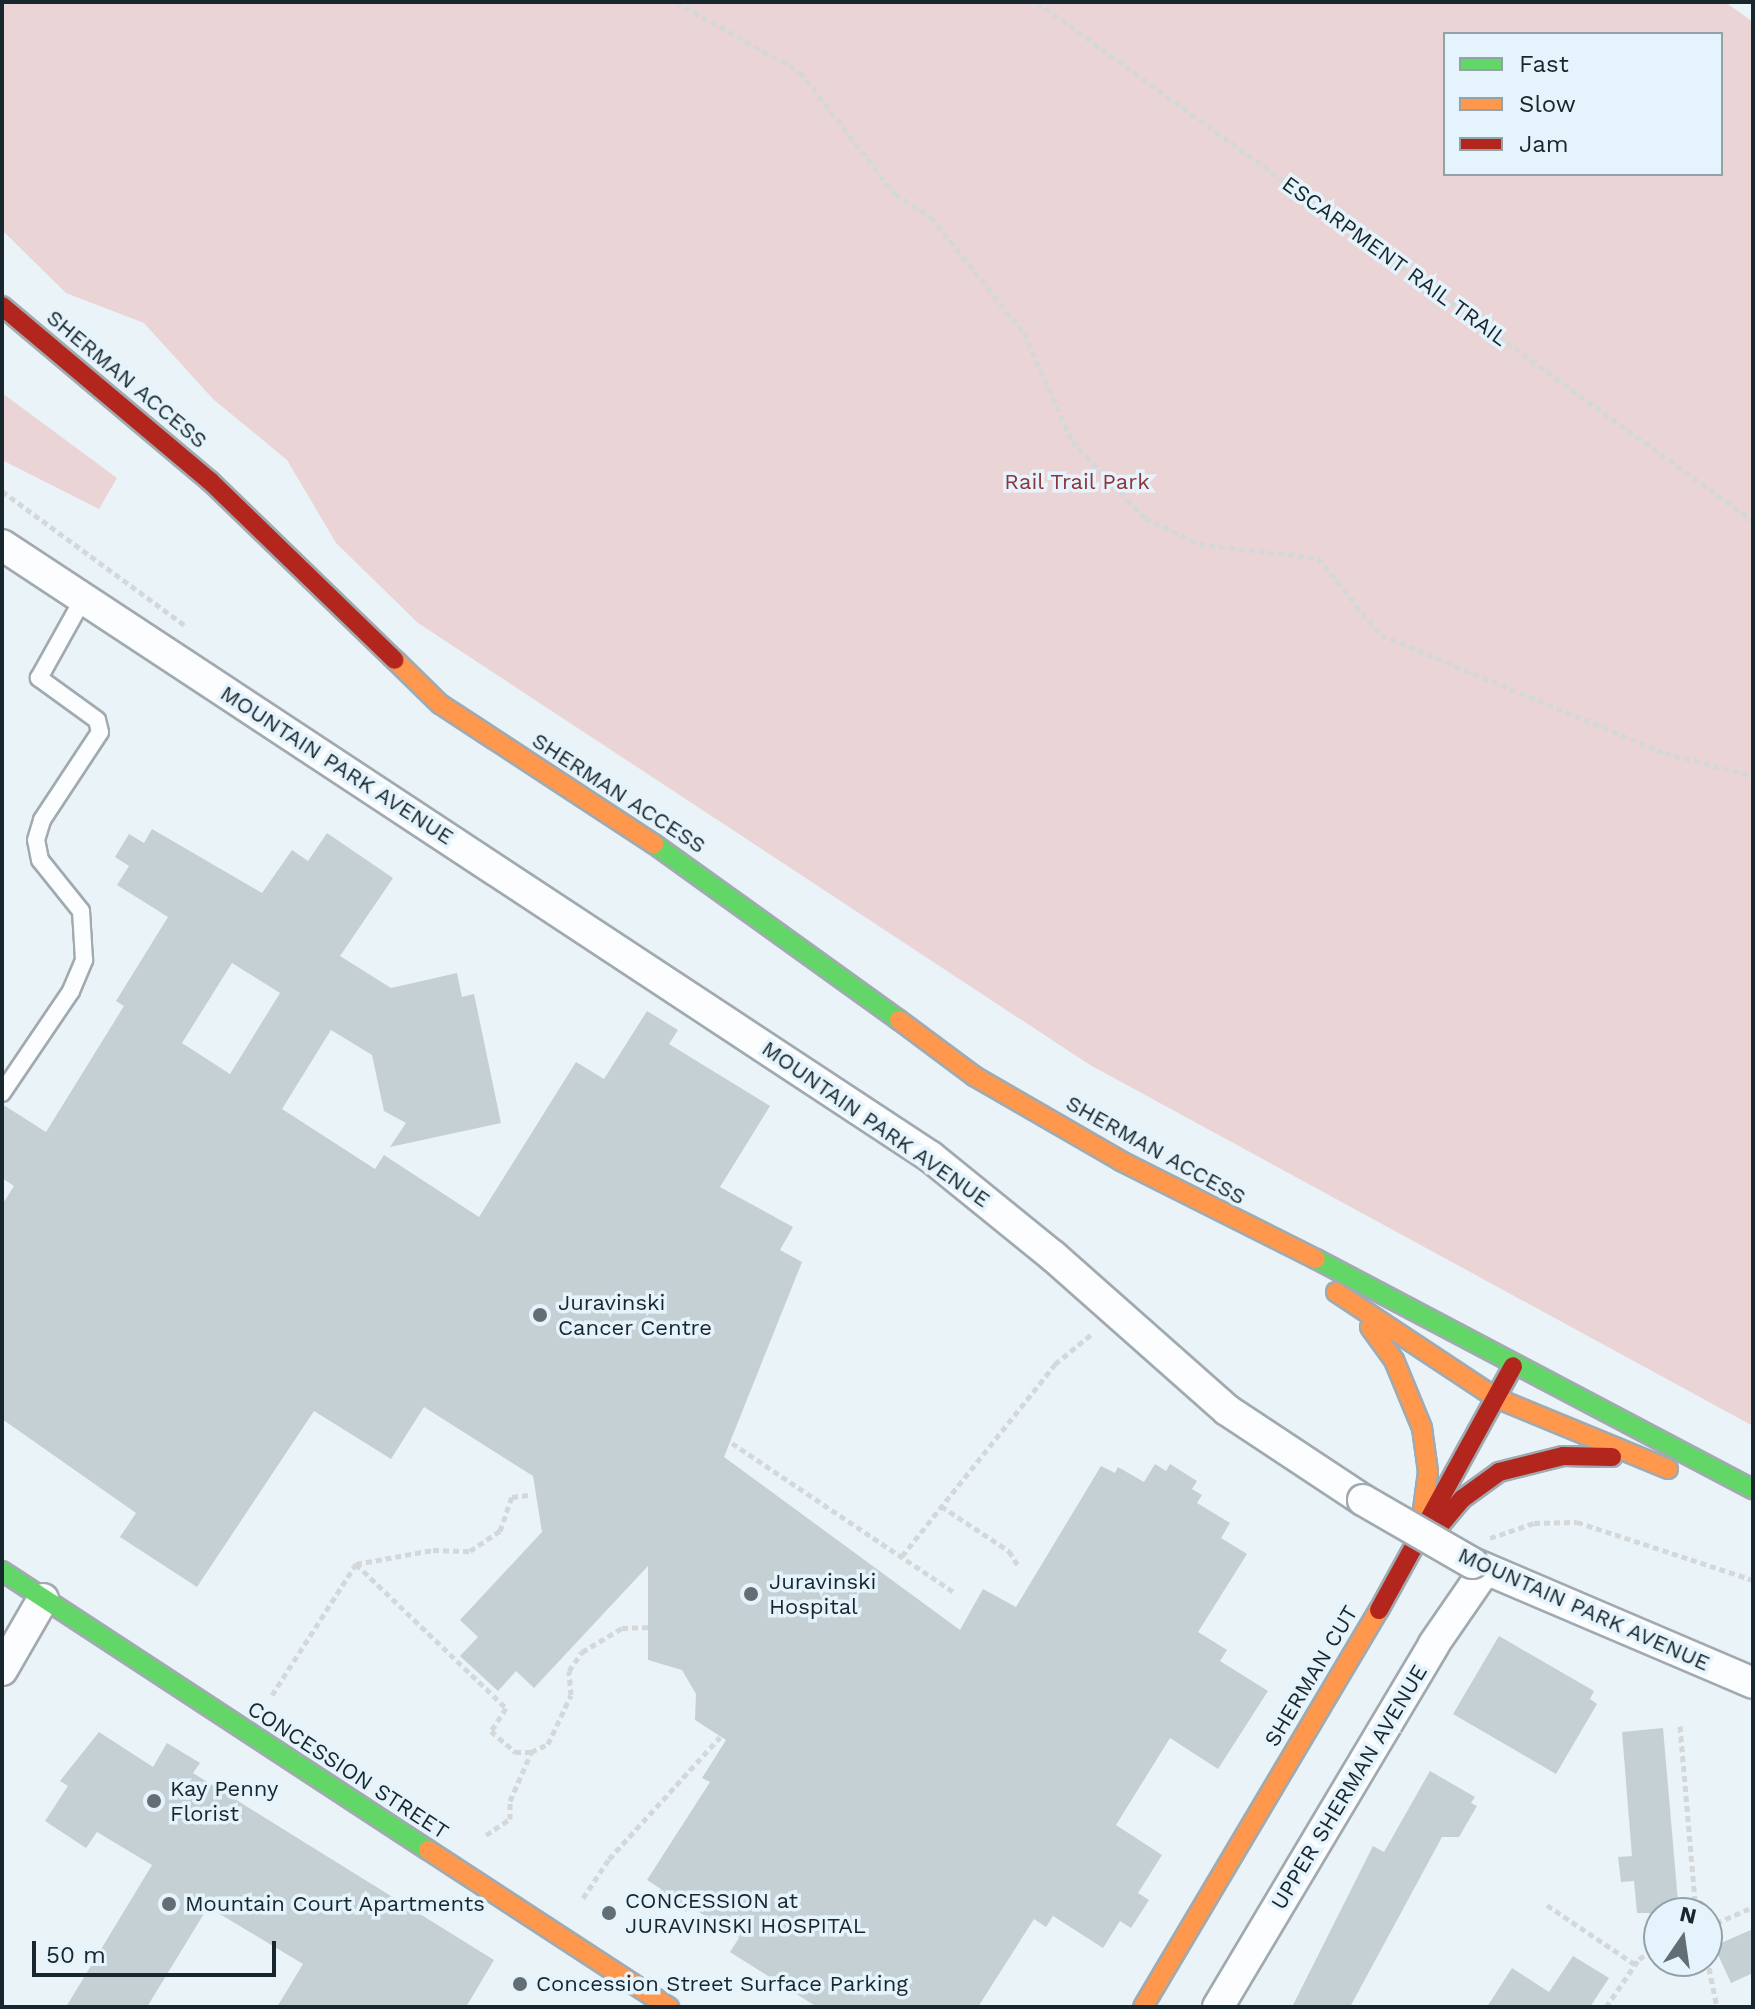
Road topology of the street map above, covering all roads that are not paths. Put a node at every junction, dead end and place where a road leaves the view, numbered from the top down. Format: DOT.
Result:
graph roads {
  1 [pos="2,306"];
  2 [pos="3,548"];
  3 [pos="83,599"];
  4 [pos="2,1093"];
  5 [pos="1270,1239"];
  6 [pos="1345,1298"];
  7 [pos="1513,1366"];
  8 [pos="1496,1398"];
  9 [pos="1665,1468"];
  10 [pos="1753,1489"];
  11 [pos="1753,1508"];
  12 [pos="1481,1557"];
  13 [pos="1404,1567"];
  14 [pos="2,1571"];
  15 [pos="43,1599"];
  16 [pos="2,1670"];
  17 [pos="1753,1683"];
  18 [pos="669,2007"];
  19 [pos="1143,2007"];
  20 [pos="1218,2007"];
  1 -- 5 [label="main road, SHERMAN ACCESS"];
  2 -- 3 [label="street, MOUNTAIN PARK AVENUE"];
  3 -- 4 [label="lane"];
  3 -- 12 [label="street, MOUNTAIN PARK AVENUE, bridge"];
  5 -- 6 [label="main road, SHERMAN ACCESS"];
  5 -- 7 [label="main road, SHERMAN ACCESS"];
  6 -- 8 [label="main road, SHERMAN ACCESS"];
  6 -- 13 [label="main road"];
  7 -- 8 [label="main road, SHERMAN CUT"];
  7 -- 10 [label="main road, SHERMAN ACCESS"];
  8 -- 9 [label="main road, SHERMAN ACCESS"];
  8 -- 13 [label="main road, SHERMAN CUT"];
  9 -- 11 [label="main road, SHERMAN ACCESS"];
  9 -- 13 [label="main road"];
  12 -- 17 [label="street, MOUNTAIN PARK AVENUE"];
  12 -- 20 [label="street, UPPER SHERMAN AVENUE"];
  13 -- 19 [label="main road, SHERMAN CUT"];
  14 -- 15 [label="main road, CONCESSION STREET"];
  15 -- 16 [label="street"];
  15 -- 18 [label="main road, CONCESSION STREET"];
}
